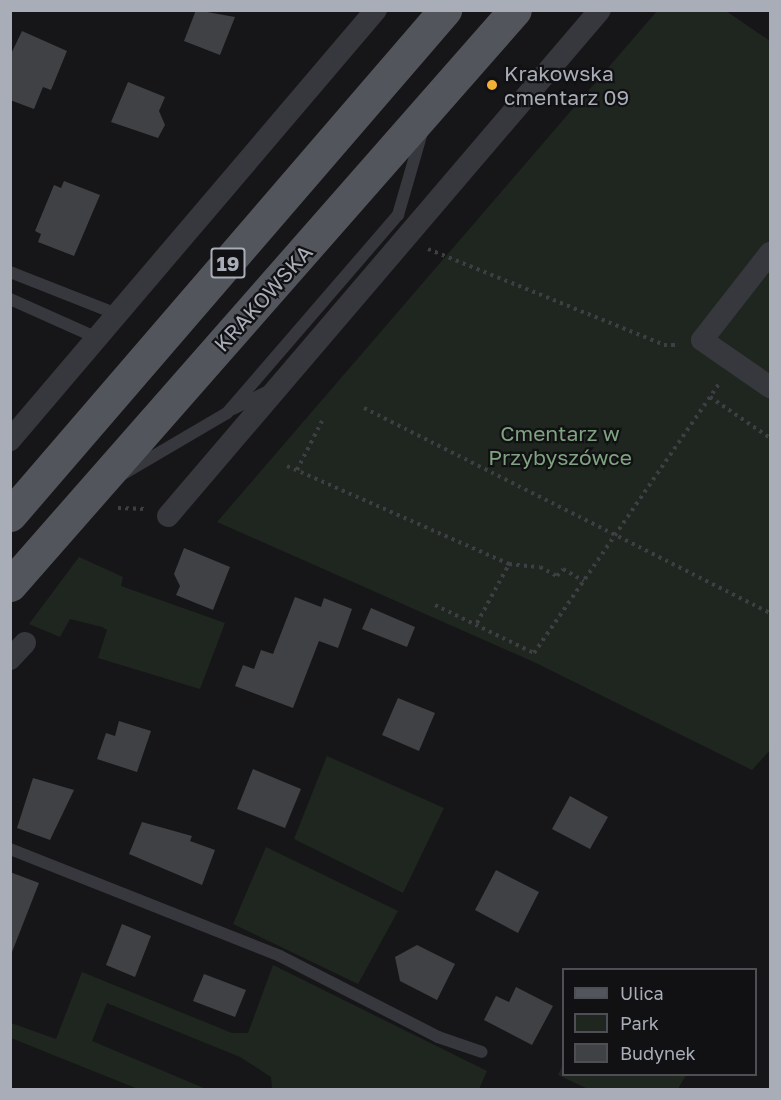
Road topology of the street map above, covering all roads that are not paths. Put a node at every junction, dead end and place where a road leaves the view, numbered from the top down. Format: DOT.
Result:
graph roads {
  1 [pos="376,10"];
  2 [pos="445,10"];
  3 [pos="515,10"];
  4 [pos="600,10"];
  5 [pos="430,108"];
  6 [pos="771,253"];
  7 [pos="10,272"];
  8 [pos="10,299"];
  9 [pos="118,315"];
  10 [pos="97,338"];
  11 [pos="280,384"];
  12 [pos="771,387"];
  13 [pos="227,413"];
  14 [pos="10,440"];
  15 [pos="100,503"];
  16 [pos="10,515"];
  17 [pos="168,516"];
  18 [pos="10,585"];
  19 [pos="10,849"];
  20 [pos="482,1052"];
  1 -- 9 [label="street"];
  2 -- 16 [label="main road, 19"];
  3 -- 5 [label="main road, KRAKOWSKA / 19"];
  4 -- 11 [label="street"];
  5 -- 13 [label="lane"];
  5 -- 15 [label="main road, KRAKOWSKA / 19"];
  6 -- 12 [label="street"];
  7 -- 9 [label="lane"];
  8 -- 10 [label="lane"];
  9 -- 10 [label="street"];
  10 -- 14 [label="street"];
  11 -- 13 [label="lane"];
  11 -- 17 [label="street"];
  13 -- 15 [label="lane"];
  15 -- 18 [label="main road, KRAKOWSKA / 19"];
  19 -- 20 [label="lane"];
}
